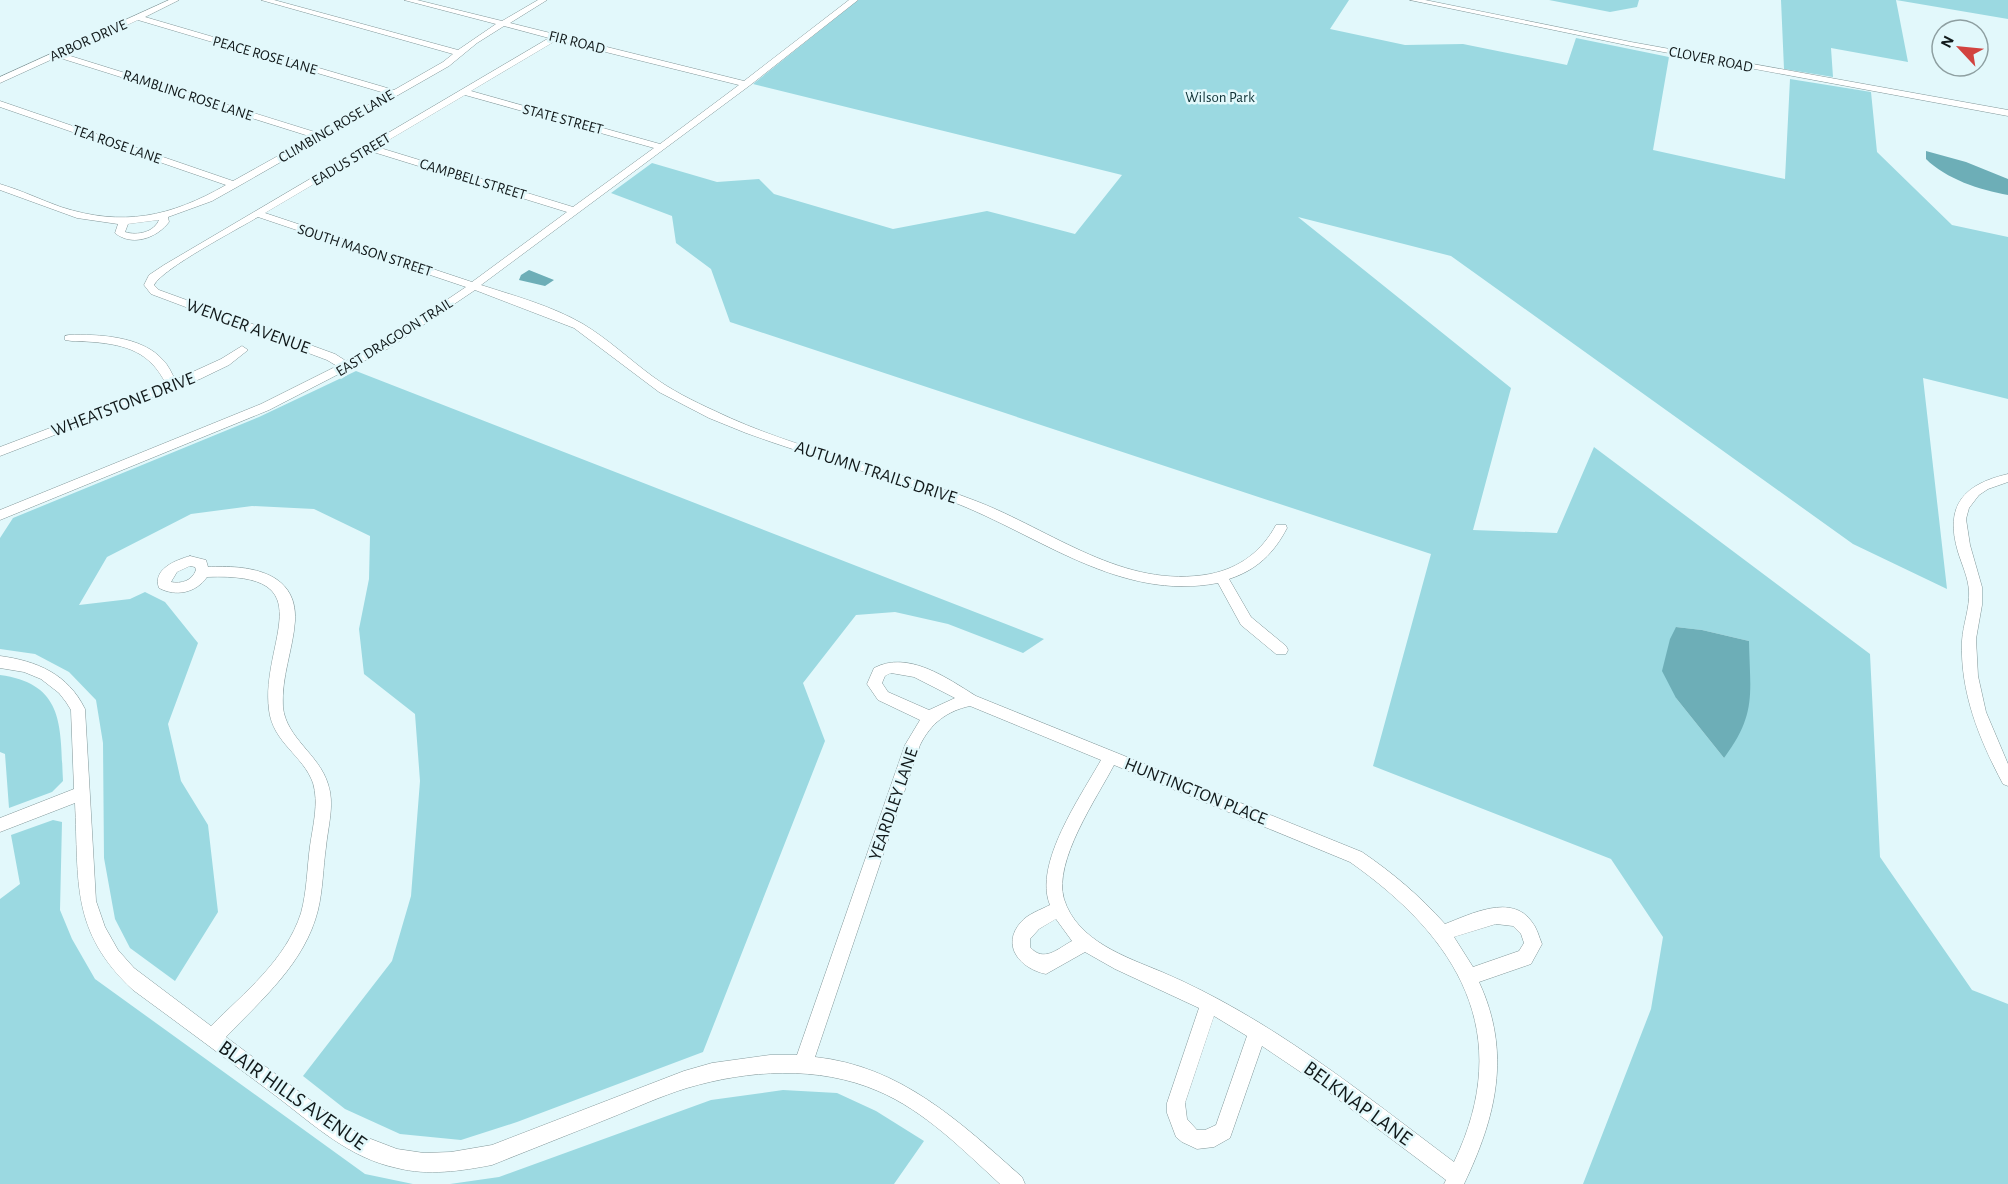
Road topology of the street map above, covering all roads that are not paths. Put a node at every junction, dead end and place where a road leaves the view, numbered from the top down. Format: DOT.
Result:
graph roads {
  1 [pos="175,0"];
  2 [pos="265,0"];
  3 [pos="408,0"];
  4 [pos="543,0"];
  5 [pos="854,0"];
  6 [pos="1414,0"];
  7 [pos="137,17"];
  8 [pos="504,24"];
  9 [pos="556,37"];
  10 [pos="458,53"];
  11 [pos="57,54"];
  12 [pos="0,80"];
  13 [pos="746,84"];
  14 [pos="464,92"];
  15 [pos="394,93"];
  16 [pos="0,104"];
  17 [pos="2008,113"];
  18 [pos="318,136"];
  19 [pos="662,147"];
  20 [pos="370,148"];
  21 [pos="234,185"];
  22 [pos="0,187"];
  23 [pos="575,211"];
  24 [pos="258,214"];
  25 [pos="162,216"];
  26 [pos="124,222"];
  27 [pos="149,285"];
  28 [pos="472,287"];
  29 [pos="69,338"];
  30 [pos="242,350"];
  31 [pos="347,367"];
  32 [pos="172,385"];
  33 [pos="0,452"];
  34 [pos="2008,478"];
  35 [pos="0,515"];
  36 [pos="1281,528"];
  37 [pos="203,572"];
  38 [pos="1221,577"];
  39 [pos="1281,650"];
  40 [pos="0,662"];
  41 [pos="971,700"];
  42 [pos="929,717"];
  43 [pos="1111,756"];
  44 [pos="2008,779"];
  45 [pos="83,794"];
  46 [pos="0,825"];
  47 [pos="1059,909"];
  48 [pos="1444,933"];
  49 [pos="1085,943"];
  50 [pos="1472,985"];
  51 [pos="1209,1004"];
  52 [pos="1257,1033"];
  53 [pos="212,1038"];
  54 [pos="803,1065"];
  55 [pos="1456,1180"];
  56 [pos="1015,1184"];
  1 -- 7 [label="street, ARBOR DRIVE"];
  2 -- 10 [label="street"];
  3 -- 8 [label="street, FIR ROAD"];
  4 -- 8 [label="street, CLIMBING ROSE LANE"];
  5 -- 13 [label="street, EAST DRAGOON TRAIL"];
  6 -- 17 [label="street, CLOVER ROAD"];
  7 -- 11 [label="street, ARBOR DRIVE"];
  7 -- 15 [label="street, PEACE ROSE LANE"];
  8 -- 9 [label="street, FIR ROAD"];
  8 -- 10 [label="street, CLIMBING ROSE LANE"];
  9 -- 13 [label="street, FIR ROAD"];
  9 -- 14 [label="street, EADUS STREET"];
  10 -- 15 [label="street, CLIMBING ROSE LANE"];
  11 -- 12 [label="street, ARBOR DRIVE"];
  11 -- 18 [label="street, RAMBLING ROSE LANE"];
  13 -- 19 [label="street, EAST DRAGOON TRAIL"];
  14 -- 19 [label="street, STATE STREET"];
  14 -- 20 [label="street, EADUS STREET"];
  15 -- 18 [label="street, CLIMBING ROSE LANE"];
  16 -- 21 [label="street, TEA ROSE LANE"];
  18 -- 21 [label="street, CLIMBING ROSE LANE"];
  19 -- 23 [label="street, EAST DRAGOON TRAIL"];
  20 -- 23 [label="street, CAMPBELL STREET"];
  20 -- 24 [label="street, EADUS STREET"];
  21 -- 25 [label="street, CLIMBING ROSE LANE"];
  22 -- 26 [label="street, CLIMBING ROSE LANE"];
  23 -- 28 [label="street, EAST DRAGOON TRAIL"];
  24 -- 27 [label="street, EADUS STREET"];
  24 -- 28 [label="street, SOUTH MASON STREET"];
  25 -- 26 [label="street, CLIMBING ROSE LANE"];
  25 -- 26 [label="street"];
  27 -- 31 [label="street, WENGER AVENUE"];
  28 -- 31 [label="street, EAST DRAGOON TRAIL"];
  28 -- 38 [label="street, AUTUMN TRAILS DRIVE"];
  29 -- 32 [label="street"];
  30 -- 32 [label="street, WHEATSTONE DRIVE"];
  31 -- 35 [label="street, EAST DRAGOON TRAIL"];
  32 -- 33 [label="street, WHEATSTONE DRIVE"];
  34 -- 44 [label="street"];
  36 -- 38 [label="street, AUTUMN TRAILS DRIVE"];
  37 -- 53 [label="street"];
  38 -- 39 [label="street"];
  40 -- 45 [label="street, BLAIR HILLS AVENUE"];
  41 -- 42 [label="street"];
  41 -- 42 [label="street"];
  41 -- 43 [label="street, HUNTINGTON PLACE"];
  42 -- 54 [label="street, YEARDLEY LANE"];
  43 -- 47 [label="street, BELKNAP LANE"];
  43 -- 48 [label="street, HUNTINGTON PLACE"];
  45 -- 46 [label="street"];
  45 -- 53 [label="street, BLAIR HILLS AVENUE"];
  47 -- 49 [label="street, BELKNAP LANE"];
  47 -- 49 [label="street"];
  48 -- 50 [label="street, HUNTINGTON PLACE"];
  48 -- 50 [label="street"];
  49 -- 51 [label="street, BELKNAP LANE"];
  50 -- 55 [label="street, HUNTINGTON PLACE"];
  51 -- 52 [label="street, BELKNAP LANE"];
  51 -- 52 [label="street"];
  52 -- 55 [label="street, BELKNAP LANE"];
  53 -- 54 [label="street, BLAIR HILLS AVENUE"];
  54 -- 56 [label="street, BLAIR HILLS AVENUE"];
}
